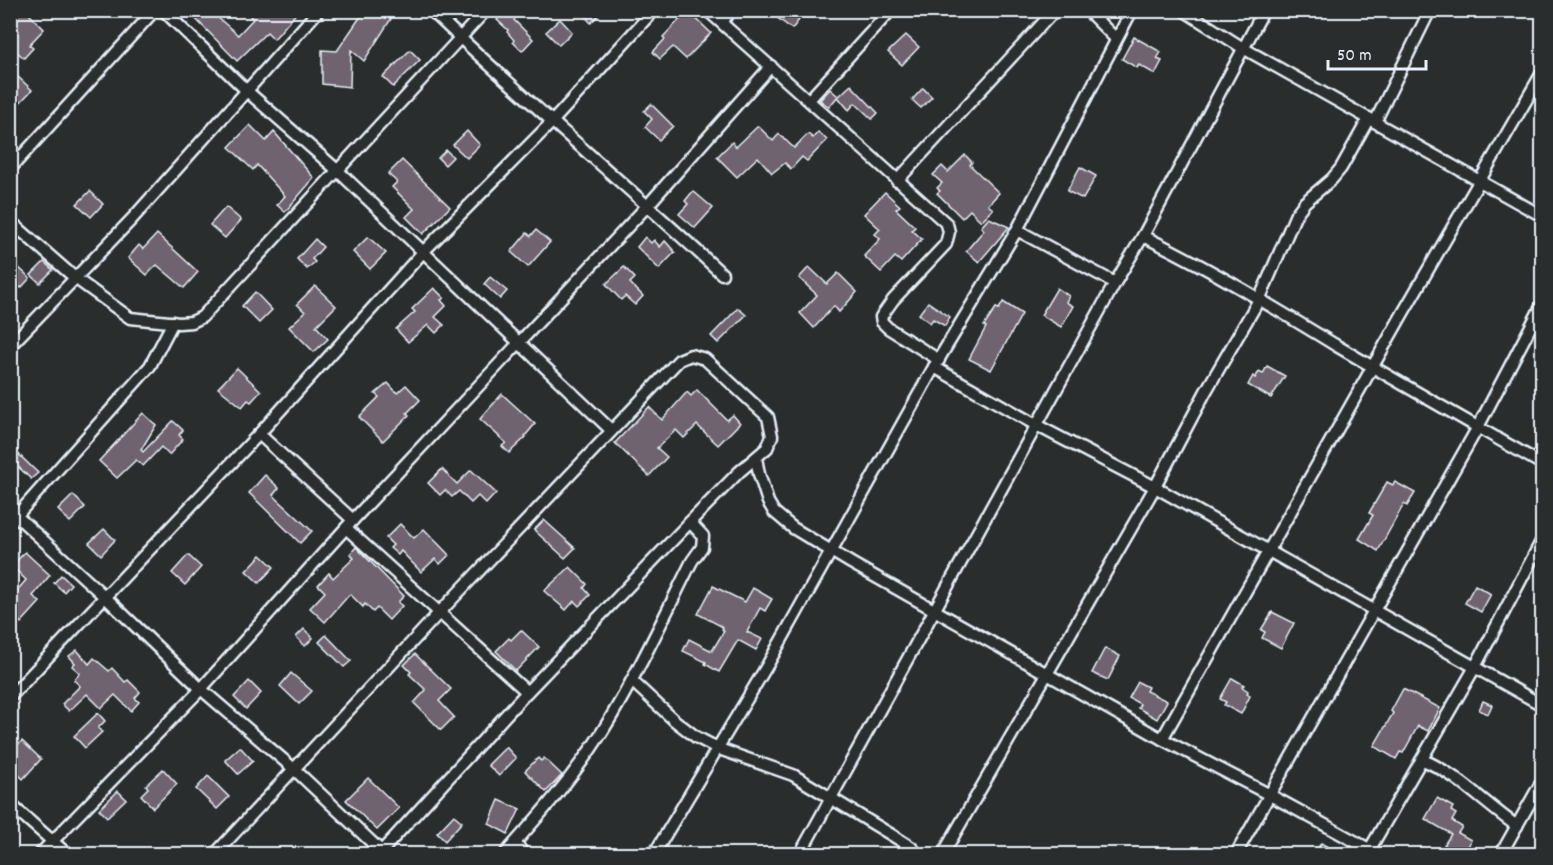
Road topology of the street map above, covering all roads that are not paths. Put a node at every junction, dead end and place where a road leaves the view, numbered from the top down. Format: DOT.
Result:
graph roads {
  1 [pos="155,10"];
  2 [pos="163,10"];
  3 [pos="319,10"];
  4 [pos="431,10"];
  5 [pos="486,10"];
  6 [pos="654,10"];
  7 [pos="708,10"];
  8 [pos="732,10"];
  9 [pos="891,10"];
  10 [pos="1055,10"];
  11 [pos="1087,10"];
  12 [pos="1132,10"];
  13 [pos="1184,10"];
  14 [pos="1264,10"];
  15 [pos="1430,10"];
  16 [pos="721,22"];
  17 [pos="460,39"];
  18 [pos="1116,39"];
  19 [pos="1243,48"];
  20 [pos="771,66"];
  21 [pos="1542,73"];
  22 [pos="248,92"];
  23 [pos="809,100"];
  24 [pos="1372,120"];
  25 [pos="552,123"];
  26 [pos="10,169"];
  27 [pos="337,170"];
  28 [pos="1479,180"];
  29 [pos="897,181"];
  30 [pos="648,206"];
  31 [pos="1542,216"];
  32 [pos="10,221"];
  33 [pos="1017,230"];
  34 [pos="1143,236"];
  35 [pos="423,252"];
  36 [pos="722,274"];
  37 [pos="75,278"];
  38 [pos="1115,283"];
  39 [pos="1260,298"];
  40 [pos="1542,305"];
  41 [pos="173,322"];
  42 [pos="521,343"];
  43 [pos="10,346"];
  44 [pos="936,363"];
  45 [pos="1373,366"];
  46 [pos="1036,425"];
  47 [pos="1478,427"];
  48 [pos="611,430"];
  49 [pos="259,434"];
  50 [pos="756,458"];
  51 [pos="1542,464"];
  52 [pos="1155,487"];
  53 [pos="13,516"];
  54 [pos="690,522"];
  55 [pos="350,524"];
  56 [pos="1542,540"];
  57 [pos="831,551"];
  58 [pos="1269,552"];
  59 [pos="105,596"];
  60 [pos="1375,610"];
  61 [pos="936,611"];
  62 [pos="439,613"];
  63 [pos="1475,668"];
  64 [pos="1048,674"];
  65 [pos="632,681"];
  66 [pos="201,689"];
  67 [pos="527,692"];
  68 [pos="10,697"];
  69 [pos="1542,705"];
  70 [pos="1162,740"];
  71 [pos="719,749"];
  72 [pos="1423,760"];
  73 [pos="294,769"];
  74 [pos="1542,781"];
  75 [pos="1270,795"];
  76 [pos="831,799"];
  77 [pos="10,804"];
  78 [pos="1517,826"];
  79 [pos="52,841"];
  80 [pos="515,843"];
  81 [pos="380,853"];
  82 [pos="1372,853"];
  83 [pos="40,855"];
  84 [pos="67,855"];
  85 [pos="215,855"];
  86 [pos="505,855"];
  87 [pos="524,855"];
  88 [pos="654,855"];
  89 [pos="800,855"];
  90 [pos="917,855"];
  91 [pos="943,855"];
  92 [pos="1236,855"];
  93 [pos="1501,855"];
  1 -- 26 [label="street"];
  2 -- 22 [label="street"];
  3 -- 22 [label="street"];
  4 -- 17 [label="street"];
  5 -- 17 [label="street"];
  6 -- 25 [label="street"];
  7 -- 16 [label="street"];
  8 -- 16 [label="street"];
  9 -- 23 [label="street"];
  10 -- 29 [label="street"];
  11 -- 18 [label="street"];
  12 -- 18 [label="street"];
  13 -- 19 [label="street"];
  14 -- 19 [label="street"];
  15 -- 24 [label="street"];
  16 -- 20 [label="street"];
  17 -- 25 [label="street"];
  17 -- 27 [label="street"];
  18 -- 33 [label="street"];
  19 -- 24 [label="street"];
  19 -- 34 [label="street"];
  20 -- 23 [label="street"];
  20 -- 30 [label="street"];
  21 -- 28 [label="street"];
  22 -- 27 [label="street"];
  22 -- 37 [label="street"];
  23 -- 29 [label="street"];
  24 -- 28 [label="street"];
  24 -- 39 [label="street"];
  25 -- 30 [label="street"];
  25 -- 35 [label="street"];
  27 -- 35 [label="street"];
  27 -- 41 [label="street"];
  28 -- 31 [label="street"];
  28 -- 45 [label="street"];
  29 -- 44 [label="street"];
  30 -- 36 [label="street"];
  30 -- 42 [label="street"];
  32 -- 37 [label="street"];
  33 -- 38 [label="street"];
  33 -- 44 [label="street"];
  34 -- 38 [label="street"];
  34 -- 39 [label="street"];
  35 -- 42 [label="street"];
  35 -- 49 [label="street"];
  37 -- 41 [label="street"];
  37 -- 43 [label="street"];
  38 -- 46 [label="street"];
  39 -- 45 [label="street"];
  39 -- 52 [label="street"];
  40 -- 47 [label="street"];
  41 -- 53 [label="street"];
  42 -- 48 [label="street"];
  42 -- 55 [label="street"];
  44 -- 46 [label="street"];
  44 -- 57 [label="street"];
  45 -- 47 [label="street"];
  45 -- 58 [label="street"];
  46 -- 52 [label="street"];
  46 -- 61 [label="street"];
  47 -- 51 [label="street"];
  47 -- 60 [label="street"];
  48 -- 50 [label="street"];
  48 -- 62 [label="street"];
  49 -- 55 [label="street"];
  49 -- 59 [label="street"];
  50 -- 54 [label="street"];
  50 -- 57 [label="street"];
  52 -- 58 [label="street"];
  52 -- 64 [label="street"];
  53 -- 59 [label="street"];
  54 -- 65 [label="street"];
  54 -- 67 [label="street"];
  55 -- 62 [label="street"];
  55 -- 66 [label="street"];
  56 -- 63 [label="street"];
  57 -- 61 [label="street"];
  57 -- 71 [label="street"];
  58 -- 60 [label="street"];
  58 -- 70 [label="street"];
  59 -- 66 [label="street"];
  59 -- 68 [label="street"];
  60 -- 63 [label="street"];
  60 -- 75 [label="street"];
  61 -- 64 [label="street"];
  61 -- 76 [label="street"];
  62 -- 67 [label="street"];
  62 -- 73 [label="street"];
  63 -- 69 [label="street"];
  63 -- 72 [label="street"];
  64 -- 70 [label="street"];
  64 -- 91 [label="street"];
  65 -- 71 [label="street"];
  65 -- 80 [label="street"];
  66 -- 73 [label="street"];
  66 -- 79 [label="street"];
  67 -- 81 [label="street"];
  70 -- 75 [label="street"];
  71 -- 76 [label="street"];
  71 -- 88 [label="street"];
  72 -- 78 [label="street"];
  72 -- 82 [label="street"];
  73 -- 81 [label="street"];
  73 -- 85 [label="street"];
  74 -- 78 [label="street"];
  75 -- 82 [label="street"];
  75 -- 92 [label="street"];
  76 -- 89 [label="street"];
  76 -- 90 [label="street"];
  77 -- 79 [label="street"];
  78 -- 93 [label="street"];
  79 -- 83 [label="street"];
  79 -- 84 [label="street"];
  80 -- 86 [label="street"];
  80 -- 87 [label="street"];
}
